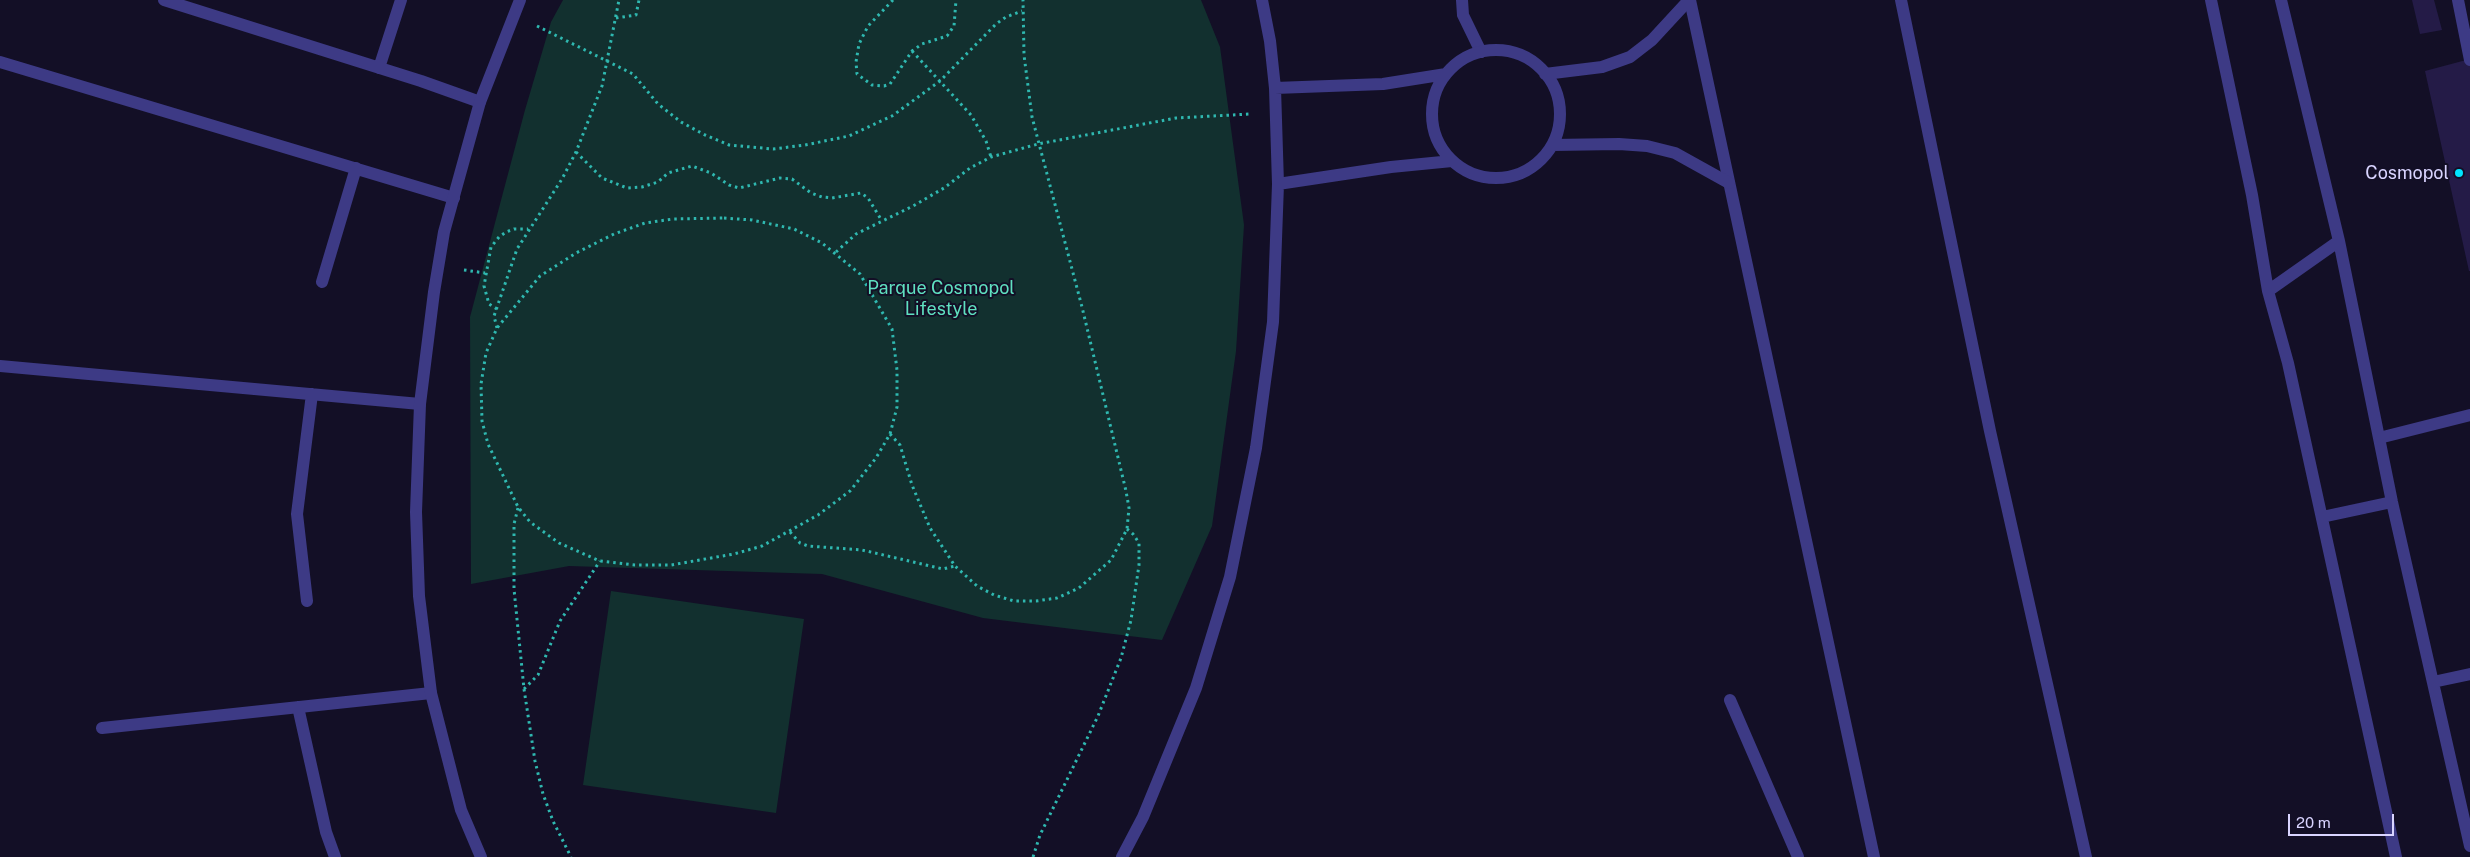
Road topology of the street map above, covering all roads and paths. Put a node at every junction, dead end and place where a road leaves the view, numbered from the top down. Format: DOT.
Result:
graph roads {
  1 [pos="164,0"];
  2 [pos="401,0"];
  3 [pos="520,0"];
  4 [pos="618,0"];
  5 [pos="640,0"];
  6 [pos="893,0"];
  7 [pos="956,0"];
  8 [pos="1023,0"];
  9 [pos="1262,0"];
  10 [pos="1462,0"];
  11 [pos="1689,0"];
  12 [pos="1901,0"];
  13 [pos="2210,0"];
  14 [pos="2281,0"];
  15 [pos="2458,0"];
  16 [pos="1022,11"];
  17 [pos="513,14"];
  18 [pos="616,18"];
  19 [pos="912,51"];
  20 [pos="1481,52"];
  21 [pos="608,60"];
  22 [pos="2470,60"];
  23 [pos="0,62"];
  24 [pos="380,68"];
  25 [pos="1446,74"];
  26 [pos="1545,74"];
  27 [pos="940,81"];
  28 [pos="1275,88"];
  29 [pos="480,102"];
  30 [pos="1276,112"];
  31 [pos="1038,144"];
  32 [pos="1552,145"];
  33 [pos="576,152"];
  34 [pos="991,157"];
  35 [pos="1452,161"];
  36 [pos="356,168"];
  37 [pos="1729,183"];
  38 [pos="1278,184"];
  39 [pos="454,198"];
  40 [pos="882,221"];
  41 [pos="528,229"];
  42 [pos="2339,241"];
  43 [pos="836,252"];
  44 [pos="322,282"];
  45 [pos="2268,291"];
  46 [pos="497,309"];
  47 [pos="497,328"];
  48 [pos="0,366"];
  49 [pos="312,394"];
  50 [pos="420,404"];
  51 [pos="2470,415"];
  52 [pos="890,434"];
  53 [pos="2379,438"];
  54 [pos="2392,502"];
  55 [pos="518,507"];
  56 [pos="2322,517"];
  57 [pos="1127,529"];
  58 [pos="790,532"];
  59 [pos="600,561"];
  60 [pos="954,566"];
  61 [pos="307,601"];
  62 [pos="2470,674"];
  63 [pos="2433,682"];
  64 [pos="524,689"];
  65 [pos="431,693"];
  66 [pos="1730,700"];
  67 [pos="298,707"];
  68 [pos="102,728"];
  69 [pos="2470,846"];
  70 [pos="335,857"];
  71 [pos="481,857"];
  72 [pos="571,857"];
  73 [pos="1033,857"];
  74 [pos="1122,857"];
  75 [pos="1798,857"];
  76 [pos="1874,857"];
  77 [pos="2086,857"];
  78 [pos="2396,857"];
  1 -- 24 [label="street"];
  2 -- 24 [label="street"];
  3 -- 17 [label="street"];
  4 -- 18 [label="path"];
  5 -- 18 [label="path"];
  6 -- 19 [label="path"];
  7 -- 19 [label="path"];
  8 -- 16 [label="path"];
  9 -- 28 [label="street"];
  10 -- 20 [label="street"];
  11 -- 26 [label="street"];
  11 -- 37 [label="street"];
  12 -- 77 [label="street"];
  13 -- 45 [label="street"];
  14 -- 42 [label="street"];
  15 -- 22 [label="street"];
  16 -- 27 [label="path"];
  16 -- 31 [label="path"];
  17 -- 21 [label="path"];
  17 -- 29 [label="street"];
  18 -- 21 [label="path"];
  19 -- 27 [label="path"];
  20 -- 25 [label="street"];
  20 -- 26 [label="street"];
  21 -- 27 [label="path"];
  21 -- 33 [label="path"];
  23 -- 36 [label="street"];
  24 -- 29 [label="street"];
  25 -- 28 [label="street"];
  25 -- 35 [label="street"];
  26 -- 32 [label="street"];
  27 -- 34 [label="path"];
  28 -- 30 [label="street"];
  29 -- 39 [label="street"];
  30 -- 31 [label="path"];
  30 -- 38 [label="street"];
  31 -- 34 [label="path"];
  31 -- 57 [label="path"];
  32 -- 35 [label="street"];
  32 -- 37 [label="street"];
  33 -- 40 [label="path"];
  33 -- 41 [label="path"];
  34 -- 40 [label="path"];
  35 -- 38 [label="street"];
  36 -- 39 [label="street"];
  36 -- 44 [label="street"];
  37 -- 76 [label="street"];
  38 -- 74 [label="street"];
  39 -- 50 [label="street"];
  40 -- 43 [label="path"];
  41 -- 46 [label="path"];
  41 -- 46 [label="path"];
  42 -- 45 [label="street"];
  42 -- 53 [label="street"];
  43 -- 47 [label="path"];
  43 -- 52 [label="path"];
  45 -- 56 [label="street"];
  46 -- 47 [label="path"];
  47 -- 55 [label="path"];
  48 -- 49 [label="street"];
  49 -- 50 [label="street"];
  49 -- 61 [label="street"];
  50 -- 65 [label="street"];
  51 -- 53 [label="street"];
  52 -- 58 [label="path"];
  52 -- 60 [label="path"];
  53 -- 54 [label="street"];
  54 -- 56 [label="street"];
  54 -- 63 [label="street"];
  55 -- 59 [label="path"];
  55 -- 64 [label="path"];
  56 -- 78 [label="street"];
  57 -- 60 [label="path"];
  57 -- 73 [label="path"];
  58 -- 59 [label="path"];
  58 -- 60 [label="path"];
  59 -- 64 [label="path"];
  62 -- 63 [label="street"];
  63 -- 69 [label="street"];
  64 -- 72 [label="path"];
  65 -- 67 [label="street"];
  65 -- 71 [label="street"];
  66 -- 75 [label="street"];
  67 -- 68 [label="street"];
  67 -- 70 [label="street"];
}
